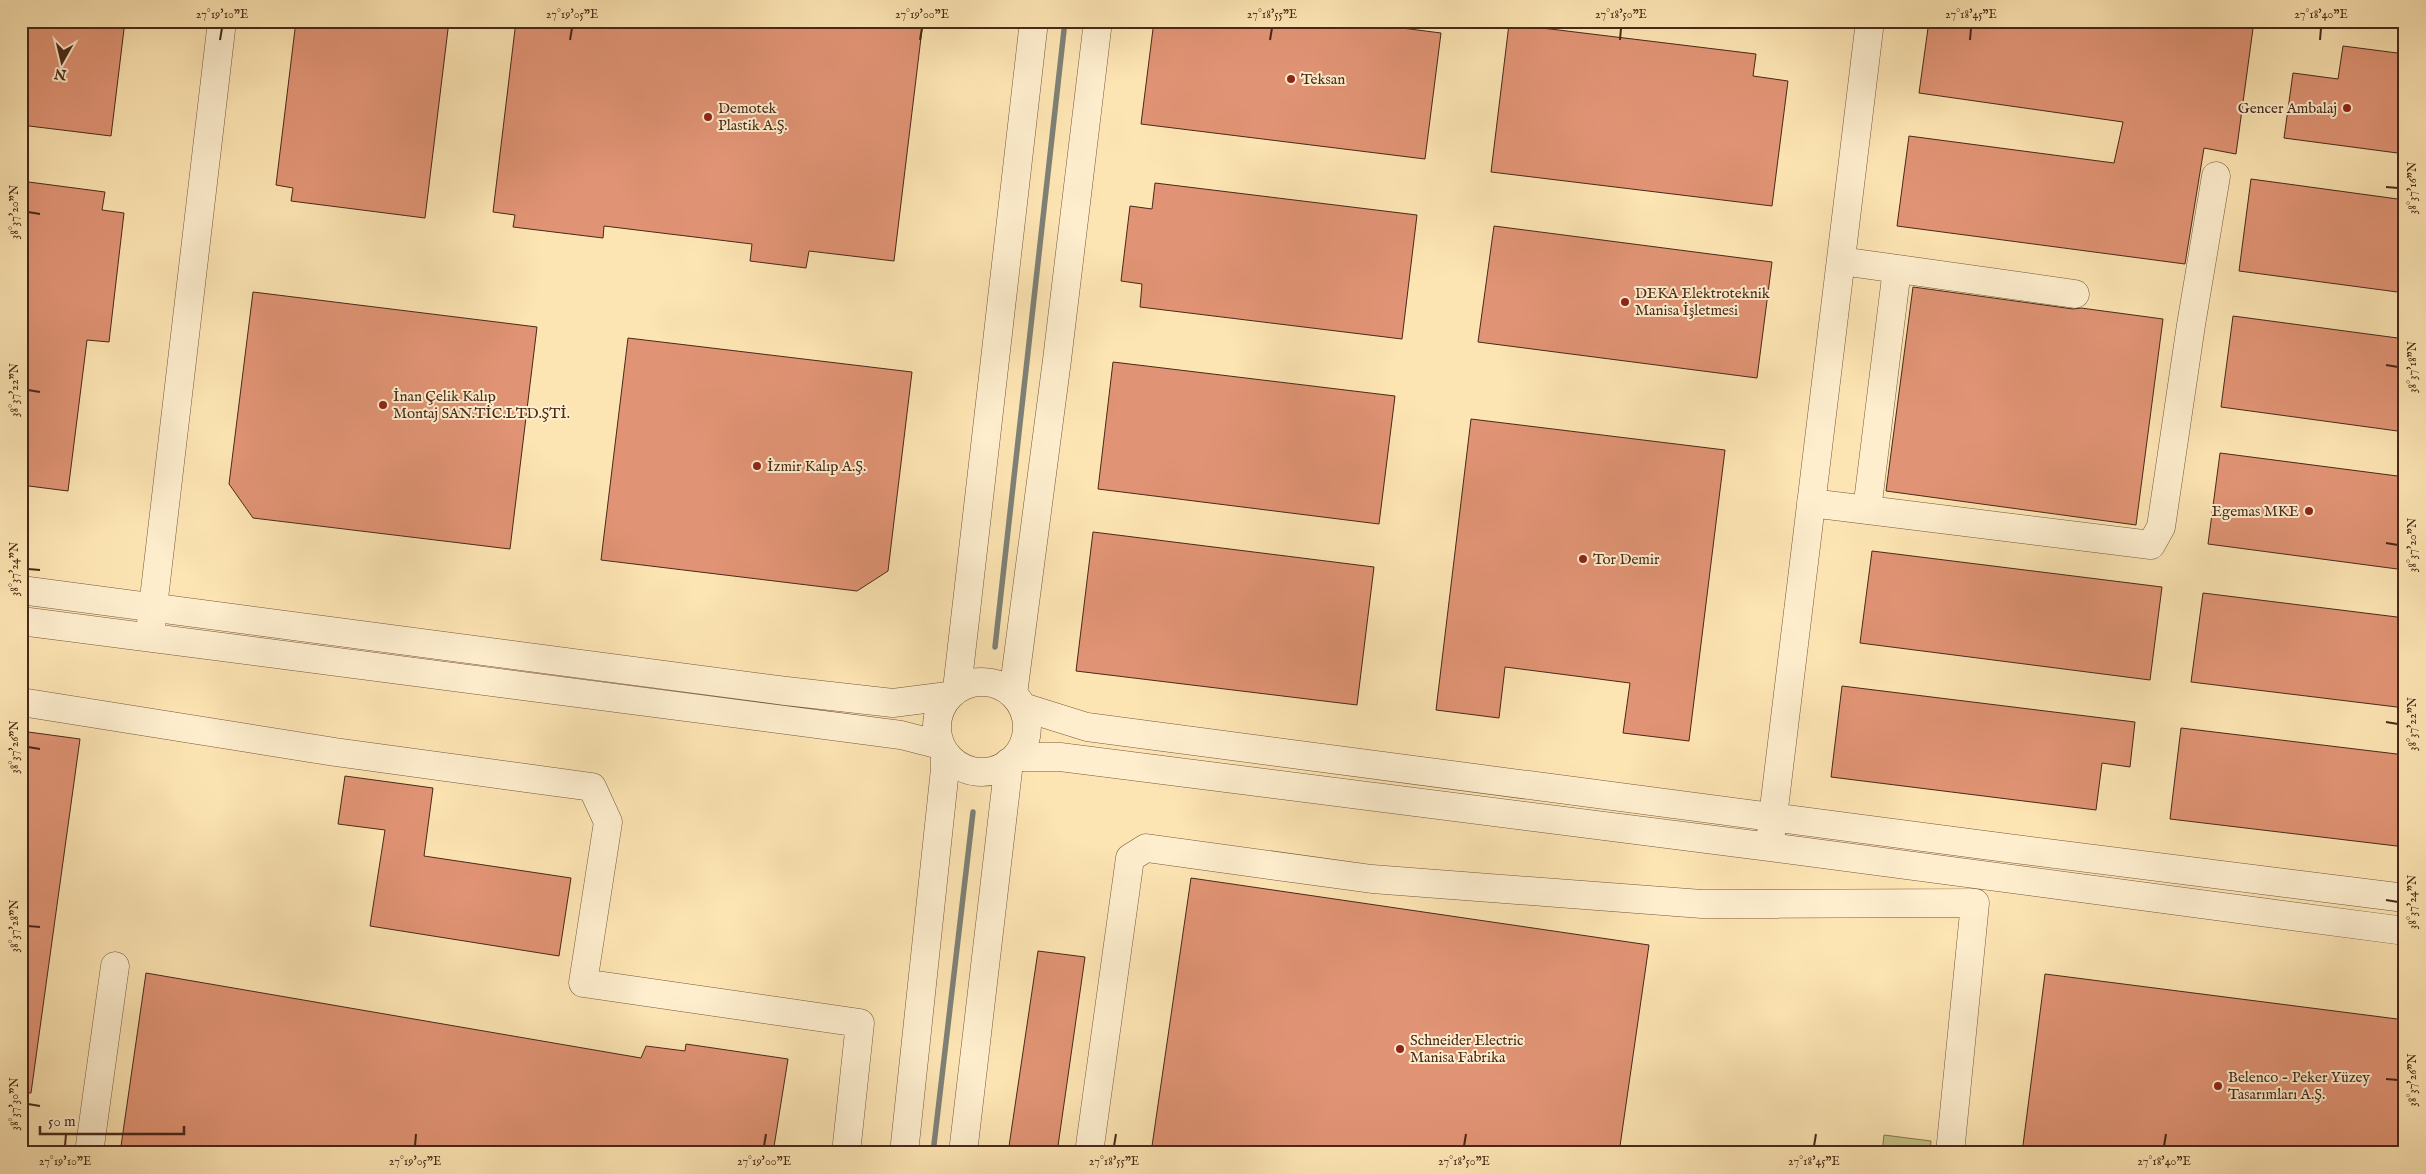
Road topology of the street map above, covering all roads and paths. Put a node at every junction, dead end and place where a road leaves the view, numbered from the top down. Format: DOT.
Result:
graph roads {
  1 [pos="222,21"];
  2 [pos="1034,21"];
  3 [pos="1098,21"];
  4 [pos="1870,21"];
  5 [pos="2216,176"];
  6 [pos="1841,262"];
  7 [pos="1897,269"];
  8 [pos="2075,294"];
  9 [pos="1811,503"];
  10 [pos="1867,510"];
  11 [pos="21,590"];
  12 [pos="153,608"];
  13 [pos="21,621"];
  14 [pos="149,638"];
  15 [pos="952,693"];
  16 [pos="1018,701"];
  17 [pos="21,702"];
  18 [pos="943,749"];
  19 [pos="1013,760"];
  20 [pos="1773,816"];
  21 [pos="1770,847"];
  22 [pos="1979,875"];
  23 [pos="2405,898"];
  24 [pos="1975,903"];
  25 [pos="2405,931"];
  26 [pos="115,966"];
  27 [pos="89,1153"];
  28 [pos="846,1153"];
  29 [pos="904,1153"];
  30 [pos="963,1153"];
  31 [pos="1089,1153"];
  32 [pos="1950,1153"];
  1 -- 12 [label="street"];
  2 -- 15 [label="street"];
  3 -- 16 [label="street"];
  4 -- 6 [label="street"];
  5 -- 10 [label="street"];
  6 -- 7 [label="street"];
  6 -- 9 [label="street"];
  7 -- 8 [label="street"];
  7 -- 10 [label="street"];
  9 -- 10 [label="street"];
  9 -- 20 [label="street"];
  11 -- 12 [label="street"];
  12 -- 14 [label="street"];
  12 -- 15 [label="street"];
  13 -- 14 [label="street"];
  14 -- 18 [label="street"];
  15 -- 16 [label="street"];
  15 -- 18 [label="street"];
  16 -- 19 [label="street"];
  16 -- 20 [label="street"];
  17 -- 28 [label="street"];
  18 -- 19 [label="street"];
  18 -- 29 [label="street"];
  19 -- 21 [label="street"];
  19 -- 30 [label="street"];
  20 -- 21 [label="street"];
  20 -- 23 [label="street"];
  21 -- 22 [label="street"];
  22 -- 24 [label="street"];
  22 -- 25 [label="street"];
  24 -- 31 [label="street"];
  24 -- 32 [label="street"];
  26 -- 27 [label="street"];
}
